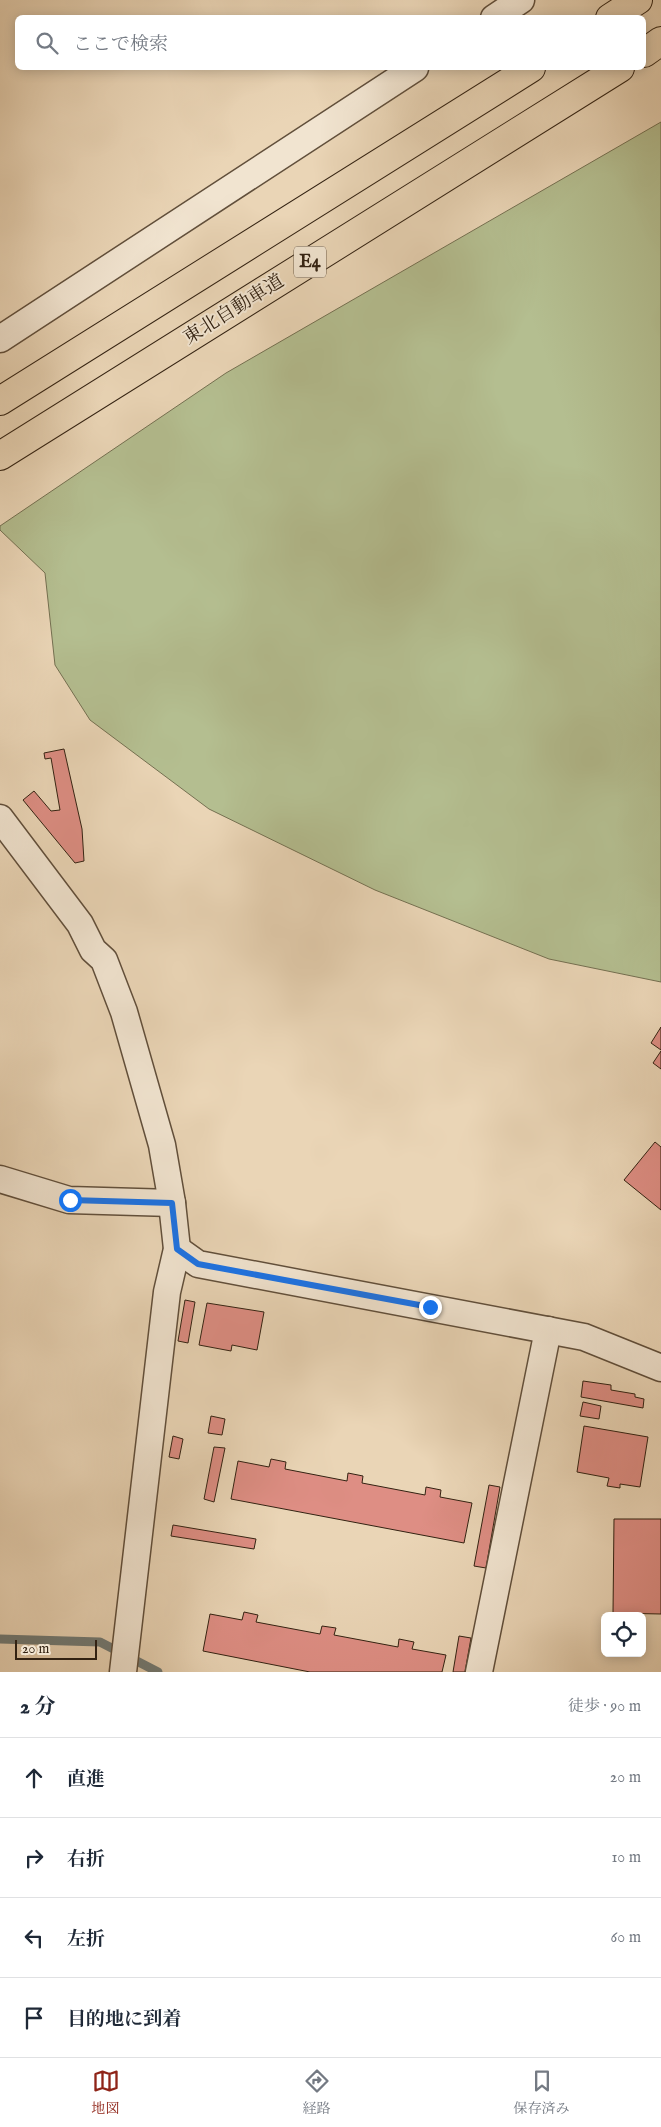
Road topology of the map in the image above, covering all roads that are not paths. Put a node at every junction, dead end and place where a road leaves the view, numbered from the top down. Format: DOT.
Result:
graph roads {
  1 [pos="521,0"];
  2 [pos="638,0"];
  3 [pos="498,15"];
  4 [pos="615,15"];
  5 [pos="661,41"];
  6 [pos="646,51"];
  7 [pos="413,70"];
  8 [pos="528,70"];
  9 [pos="617,70"];
  10 [pos="0,339"];
  11 [pos="0,401"];
  12 [pos="0,456"];
  13 [pos="0,818"];
  14 [pos="0,1179"];
  15 [pos="172,1203"];
  16 [pos="177,1249"];
  17 [pos="548,1330"];
  18 [pos="661,1368"];
  19 [pos="123,1672"];
  20 [pos="479,1672"];
  1 -- 3 [label="street"];
  2 -- 4 [label="highway"];
  5 -- 6 [label="highway"];
  7 -- 10 [label="street"];
  8 -- 11 [label="highway, E4"];
  9 -- 12 [label="highway, 東北自動車道 / E4"];
  13 -- 15 [label="street"];
  14 -- 15 [label="street"];
  15 -- 16 [label="street"];
  16 -- 17 [label="street"];
  16 -- 19 [label="street"];
  17 -- 18 [label="street"];
  17 -- 20 [label="street"];
}
